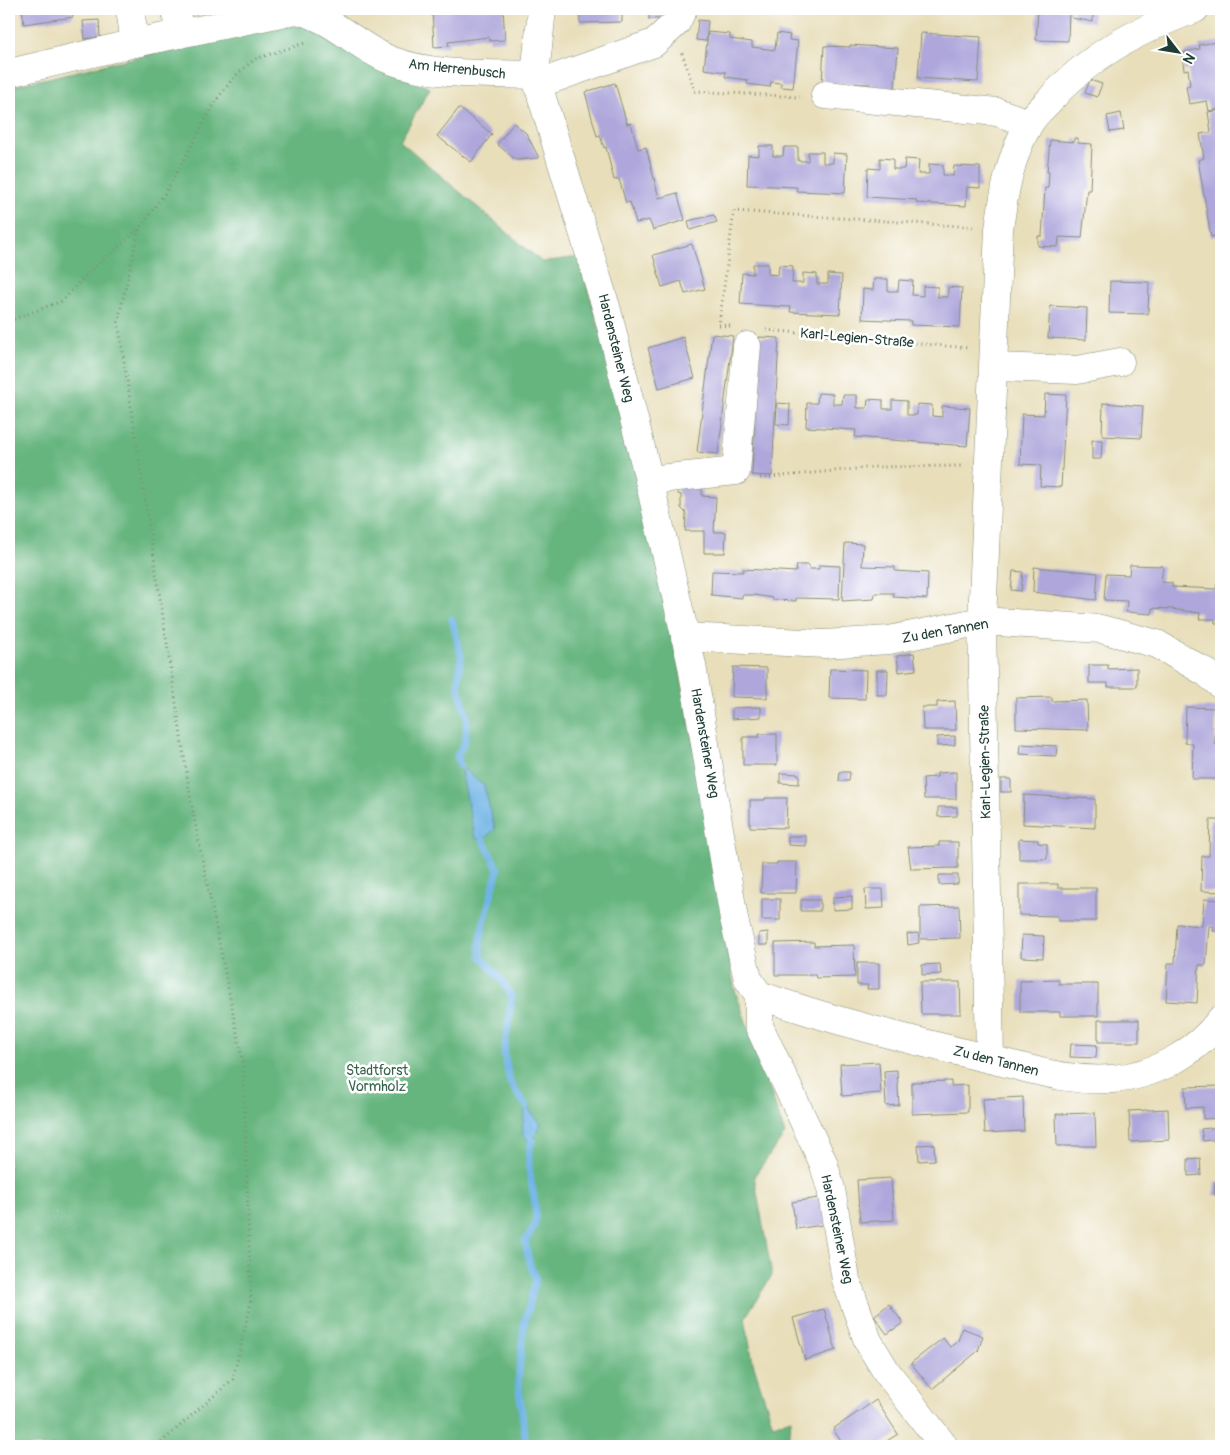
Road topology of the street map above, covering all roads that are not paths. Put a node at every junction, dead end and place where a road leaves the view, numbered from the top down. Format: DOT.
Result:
graph roads {
  1 [pos="130,9"];
  2 [pos="542,9"];
  3 [pos="1195,9"];
  4 [pos="272,12"];
  5 [pos="233,16"];
  6 [pos="677,19"];
  7 [pos="177,21"];
  8 [pos="135,42"];
  9 [pos="9,73"];
  10 [pos="536,79"];
  11 [pos="825,95"];
  12 [pos="1029,122"];
  13 [pos="748,334"];
  14 [pos="994,358"];
  15 [pos="1120,362"];
  16 [pos="649,480"];
  17 [pos="982,622"];
  18 [pos="685,637"];
  19 [pos="1221,685"];
  20 [pos="759,995"];
  21 [pos="1221,1019"];
  22 [pos="990,1059"];
  23 [pos="944,1446"];
  1 -- 8 [label="street"];
  2 -- 10 [label="street, Hardensteiner Weg"];
  3 -- 12 [label="street, Karl-Legien-Straße"];
  4 -- 5 [label="street, Am Herrenbusch"];
  4 -- 10 [label="street, Am Herrenbusch"];
  5 -- 7 [label="street, Am Herrenbusch"];
  6 -- 10 [label="street"];
  7 -- 8 [label="street, Am Herrenbusch"];
  8 -- 9 [label="street, Am Herrenbusch"];
  10 -- 16 [label="street, Hardensteiner Weg"];
  11 -- 12 [label="street"];
  12 -- 14 [label="street, Karl-Legien-Straße"];
  13 -- 16 [label="street"];
  14 -- 15 [label="street"];
  14 -- 17 [label="street, Karl-Legien-Straße"];
  16 -- 18 [label="street, Hardensteiner Weg"];
  17 -- 18 [label="street, Zu den Tannen"];
  17 -- 19 [label="street, Zu den Tannen"];
  17 -- 22 [label="street, Karl-Legien-Straße"];
  18 -- 20 [label="street, Hardensteiner Weg"];
  20 -- 22 [label="street, Zu den Tannen"];
  20 -- 23 [label="street, Hardensteiner Weg"];
  21 -- 22 [label="street, Zu den Tannen"];
}
